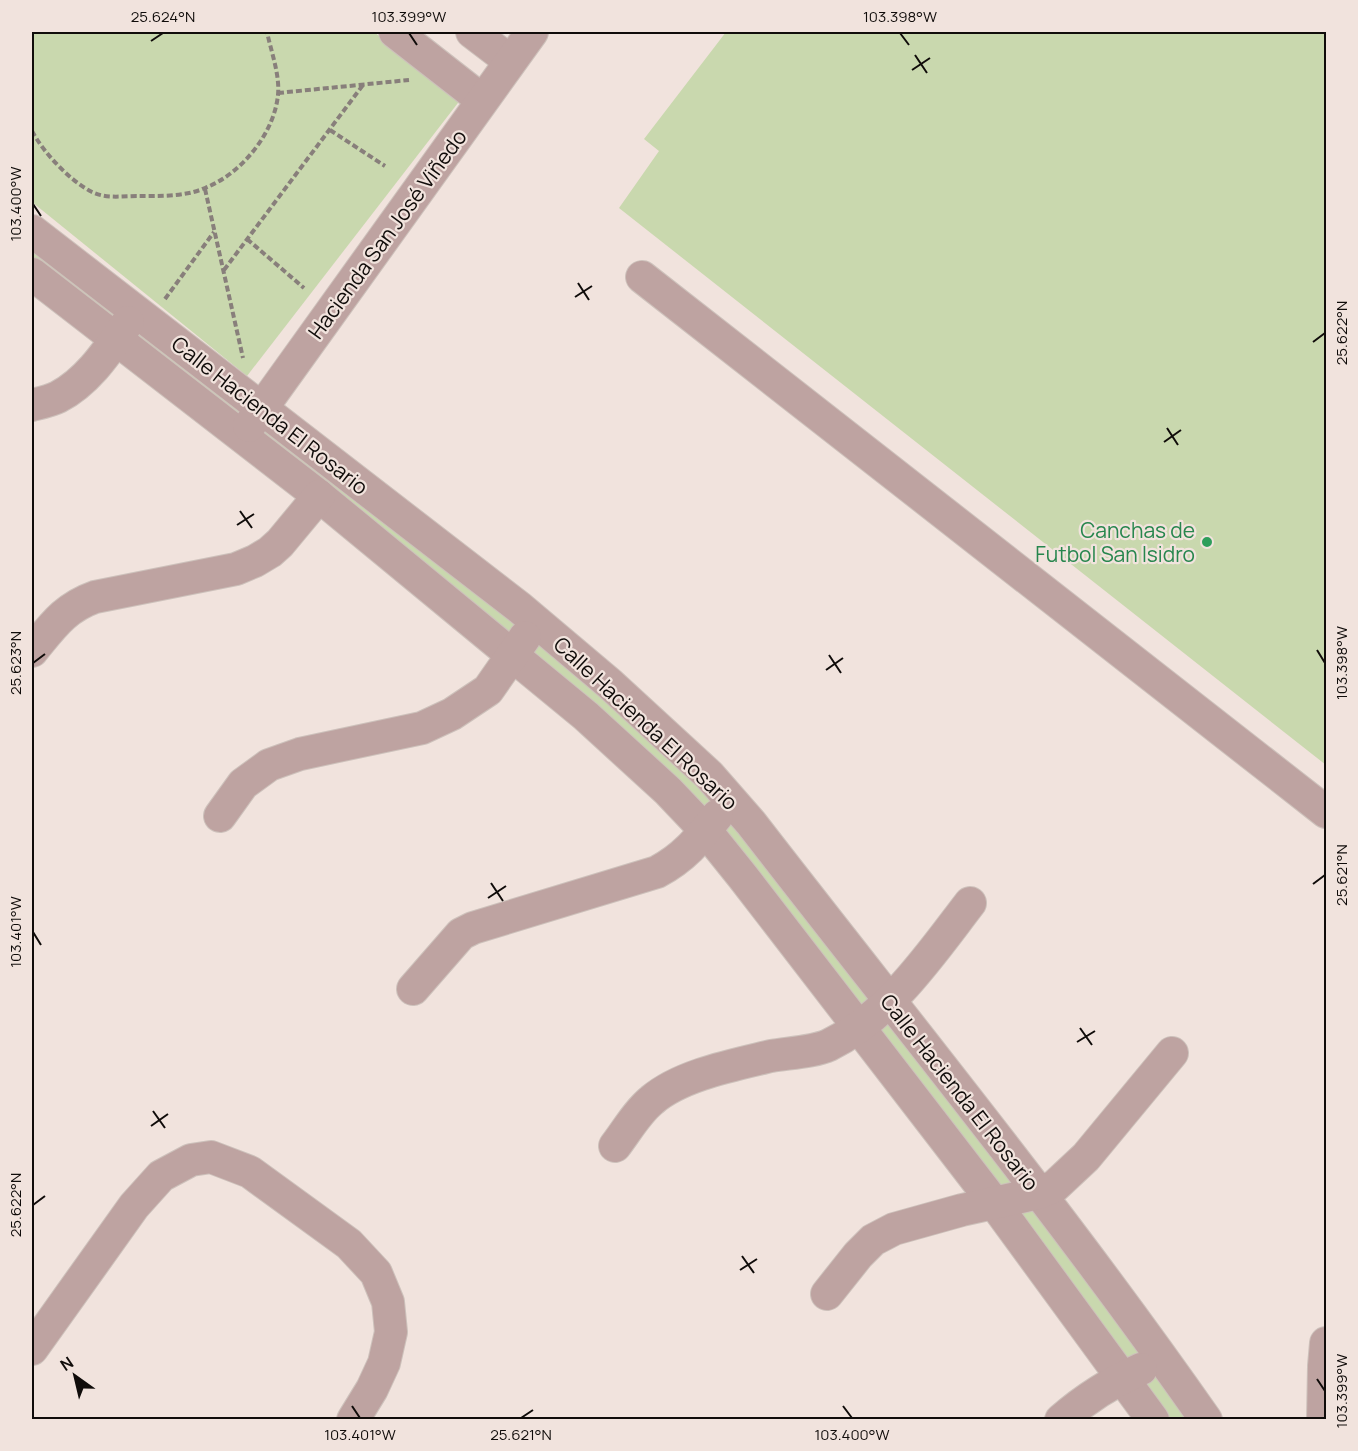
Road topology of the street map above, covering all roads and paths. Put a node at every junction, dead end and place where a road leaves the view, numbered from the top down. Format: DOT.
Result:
graph roads {
  1 [pos="267,32"];
  2 [pos="395,32"];
  3 [pos="471,32"];
  4 [pos="532,32"];
  5 [pos="510,61"];
  6 [pos="415,80"];
  7 [pos="363,85"];
  8 [pos="278,93"];
  9 [pos="482,100"];
  10 [pos="330,130"];
  11 [pos="32,131"];
  12 [pos="385,166"];
  13 [pos="205,189"];
  14 [pos="32,231"];
  15 [pos="215,232"];
  16 [pos="247,239"];
  17 [pos="224,270"];
  18 [pos="32,274"];
  19 [pos="642,277"];
  20 [pos="304,288"];
  21 [pos="142,316"];
  22 [pos="116,338"];
  23 [pos="244,366"];
  24 [pos="32,405"];
  25 [pos="261,409"];
  26 [pos="242,436"];
  27 [pos="319,496"];
  28 [pos="535,621"];
  29 [pos="32,651"];
  30 [pos="513,654"];
  31 [pos="730,798"];
  32 [pos="1326,812"];
  33 [pos="220,816"];
  34 [pos="706,831"];
  35 [pos="970,903"];
  36 [pos="413,989"];
  37 [pos="889,1002"];
  38 [pos="858,1027"];
  39 [pos="1172,1053"];
  40 [pos="615,1146"];
  41 [pos="1039,1193"];
  42 [pos="995,1204"];
  43 [pos="827,1294"];
  44 [pos="1326,1343"];
  45 [pos="32,1349"];
  46 [pos="1163,1358"];
  47 [pos="1121,1377"];
  48 [pos="353,1419"];
  49 [pos="1061,1419"];
  50 [pos="1153,1419"];
  51 [pos="1206,1419"];
  52 [pos="1323,1419"];
  1 -- 8 [label="path"];
  2 -- 9 [label="street"];
  3 -- 5 [label="street"];
  4 -- 5 [label="street, Hacienda San José Viñedo"];
  5 -- 9 [label="street, Hacienda San José Viñedo"];
  6 -- 7 [label="path"];
  7 -- 8 [label="path"];
  7 -- 10 [label="path"];
  8 -- 13 [label="path"];
  9 -- 25 [label="street, Hacienda San José Viñedo"];
  10 -- 12 [label="path"];
  10 -- 16 [label="path"];
  11 -- 13 [label="path"];
  13 -- 15 [label="path"];
  14 -- 21 [label="street, Calle Hacienda El Rosario"];
  15 -- 17 [label="path"];
  15 -- 21 [label="path"];
  16 -- 17 [label="path"];
  16 -- 20 [label="path"];
  17 -- 23 [label="path"];
  18 -- 22 [label="street, Calle Hacienda El Rosario"];
  19 -- 32 [label="street"];
  21 -- 22 [label="street"];
  21 -- 25 [label="street, Calle Hacienda El Rosario"];
  22 -- 24 [label="street"];
  22 -- 26 [label="street, Calle Hacienda El Rosario"];
  25 -- 26 [label="street, Hacienda San José Viñedo"];
  25 -- 28 [label="street, Calle Hacienda El Rosario"];
  26 -- 27 [label="street, Calle Hacienda El Rosario"];
  27 -- 29 [label="street"];
  27 -- 30 [label="street, Calle Hacienda El Rosario"];
  28 -- 30 [label="street"];
  28 -- 31 [label="street, Calle Hacienda El Rosario"];
  30 -- 33 [label="street"];
  30 -- 34 [label="street, Calle Hacienda El Rosario"];
  31 -- 34 [label="street"];
  31 -- 37 [label="street, Calle Hacienda El Rosario"];
  34 -- 36 [label="street"];
  34 -- 38 [label="street, Calle Hacienda El Rosario"];
  35 -- 37 [label="street"];
  37 -- 38 [label="street"];
  37 -- 41 [label="street, Calle Hacienda El Rosario"];
  38 -- 40 [label="street"];
  38 -- 42 [label="street, Calle Hacienda El Rosario"];
  39 -- 41 [label="street"];
  41 -- 42 [label="street"];
  41 -- 46 [label="street, Calle Hacienda El Rosario"];
  42 -- 43 [label="street"];
  42 -- 47 [label="street, Calle Hacienda El Rosario"];
  44 -- 52 [label="street"];
  45 -- 48 [label="street"];
  46 -- 47 [label="street"];
  46 -- 51 [label="street, Calle Hacienda El Rosario"];
  47 -- 49 [label="street"];
  47 -- 50 [label="street, Calle Hacienda El Rosario"];
}
